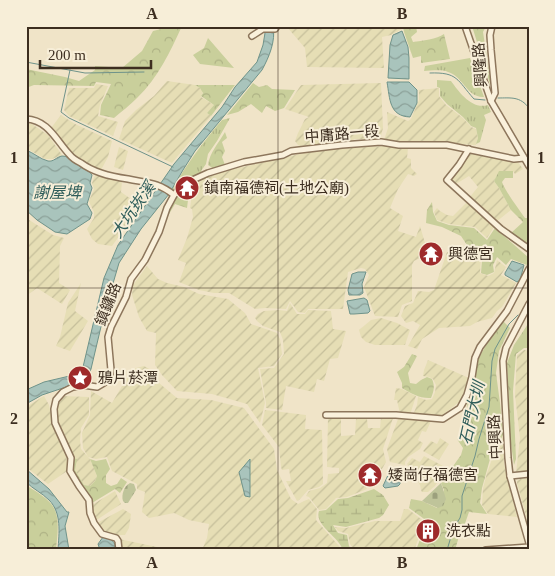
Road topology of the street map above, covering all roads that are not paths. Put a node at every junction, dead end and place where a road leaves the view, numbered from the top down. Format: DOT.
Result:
graph roads {
  1 [pos="465,26"];
  2 [pos="492,26"];
  3 [pos="276,27"];
  4 [pos="252,36"];
  5 [pos="491,102"];
  6 [pos="26,119"];
  7 [pos="469,150"];
  8 [pos="524,158"];
  9 [pos="529,166"];
  10 [pos="173,194"];
  11 [pos="529,249"];
  12 [pos="529,269"];
  13 [pos="529,304"];
  14 [pos="326,415"];
  15 [pos="529,474"];
  16 [pos="510,476"];
  17 [pos="529,545"];
  18 [pos="119,550"];
  19 [pos="486,550"];
  1 -- 5 [label="street"];
  2 -- 5 [label="street, 興隆路"];
  3 -- 4 [label="street"];
  5 -- 8 [label="street"];
  6 -- 10 [label="street"];
  7 -- 8 [label="street, 中庸路一段"];
  7 -- 10 [label="street, 中庸路一段"];
  7 -- 11 [label="street"];
  8 -- 9 [label="street"];
  10 -- 18 [label="street, 鎮鏞路"];
  12 -- 14 [label="street"];
  13 -- 16 [label="street, 中興路"];
  15 -- 16 [label="street"];
  16 -- 17 [label="street, 中興路"];
  17 -- 19 [label="street"];
}
